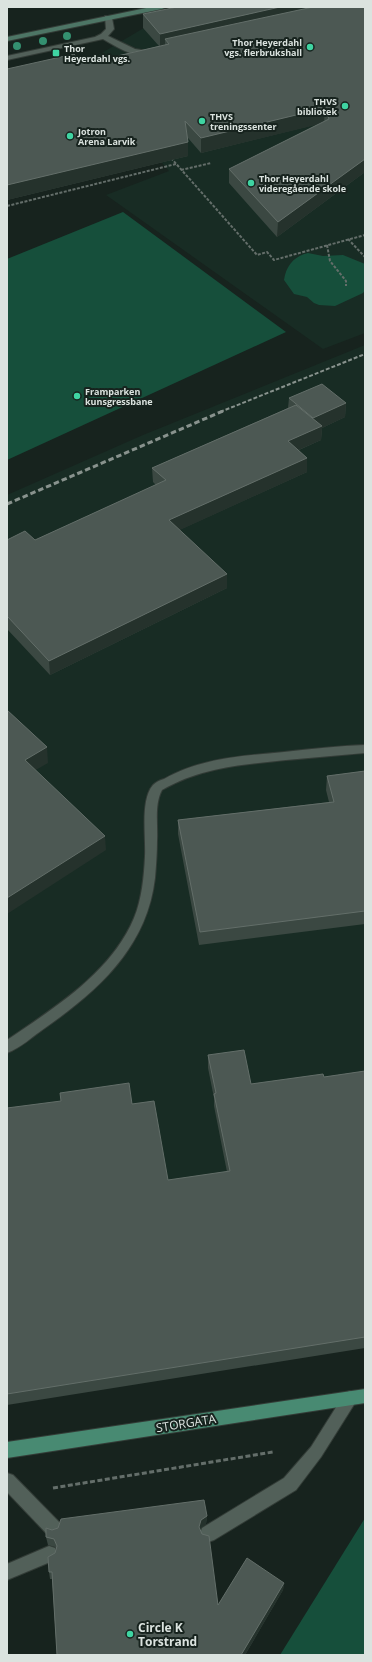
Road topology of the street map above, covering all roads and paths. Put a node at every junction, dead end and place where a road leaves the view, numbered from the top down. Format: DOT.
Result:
graph roads {
  1 [pos="162,7"];
  2 [pos="108,18"];
  3 [pos="104,36"];
  4 [pos="7,39"];
  5 [pos="157,52"];
  6 [pos="7,58"];
  7 [pos="168,155"];
  8 [pos="210,163"];
  9 [pos="176,164"];
  10 [pos="182,170"];
  11 [pos="7,206"];
  12 [pos="365,235"];
  13 [pos="348,239"];
  14 [pos="327,245"];
  15 [pos="365,257"];
  16 [pos="346,286"];
  17 [pos="365,749"];
  18 [pos="7,1047"];
  19 [pos="357,1397"];
  20 [pos="7,1450"];
  21 [pos="273,1452"];
  22 [pos="7,1481"];
  23 [pos="51,1489"];
  24 [pos="53,1528"];
  25 [pos="208,1534"];
  26 [pos="48,1554"];
  27 [pos="7,1572"];
  1 -- 2 [label="main road"];
  2 -- 3 [label="lane"];
  2 -- 4 [label="main road"];
  3 -- 5 [label="lane"];
  3 -- 6 [label="lane"];
  7 -- 9 [label="path"];
  8 -- 10 [label="path"];
  9 -- 10 [label="path"];
  9 -- 11 [label="path"];
  10 -- 14 [label="path"];
  12 -- 13 [label="path"];
  13 -- 14 [label="path"];
  13 -- 15 [label="path"];
  14 -- 16 [label="path"];
  17 -- 18 [label="lane"];
  19 -- 20 [label="main road, STORGATA"];
  19 -- 25 [label="lane"];
  21 -- 23 [label="path"];
  22 -- 24 [label="lane"];
  26 -- 27 [label="lane"];
}
